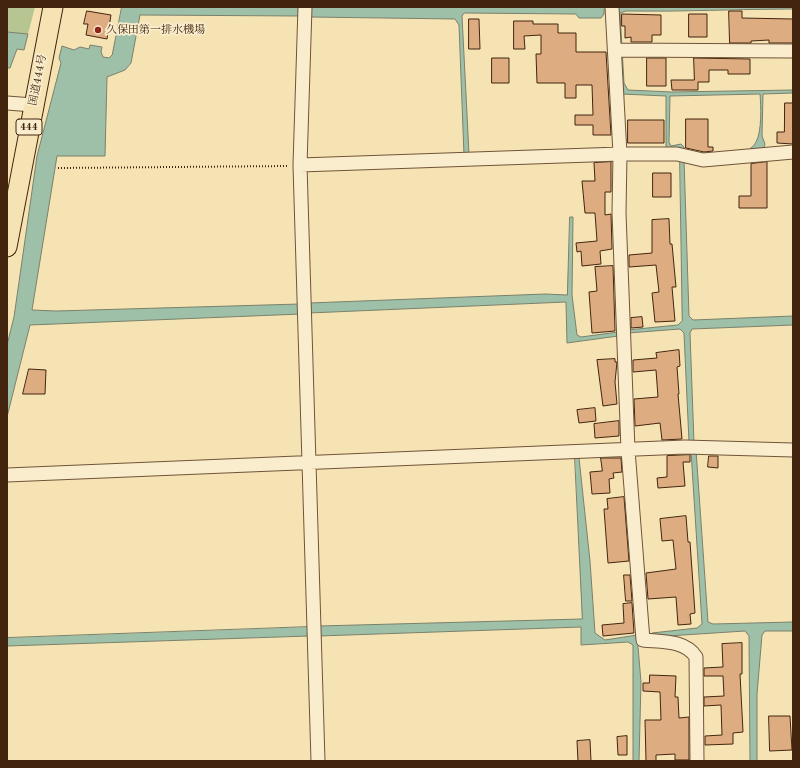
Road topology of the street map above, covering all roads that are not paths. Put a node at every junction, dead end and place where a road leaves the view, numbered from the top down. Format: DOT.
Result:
graph roads {
  1 [pos="53,7"];
  2 [pos="305,7"];
  3 [pos="612,7"];
  4 [pos="615,50"];
  5 [pos="793,51"];
  6 [pos="7,103"];
  7 [pos="33,105"];
  8 [pos="793,152"];
  9 [pos="620,154"];
  10 [pos="300,165"];
  11 [pos="7,247"];
  12 [pos="628,450"];
  13 [pos="793,450"];
  14 [pos="310,463"];
  15 [pos="7,475"];
  16 [pos="318,761"];
  17 [pos="697,761"];
  1 -- 7 [label="highway, 国道444号 / 444"];
  2 -- 10 [label="street"];
  3 -- 4 [label="street"];
  4 -- 5 [label="street"];
  4 -- 9 [label="street"];
  6 -- 7 [label="street"];
  7 -- 11 [label="highway, 国道444号 / 444"];
  8 -- 9 [label="street"];
  9 -- 10 [label="street"];
  9 -- 12 [label="street"];
  10 -- 14 [label="street"];
  12 -- 13 [label="street"];
  12 -- 14 [label="street"];
  12 -- 17 [label="street"];
  14 -- 15 [label="street"];
  14 -- 16 [label="street"];
}
